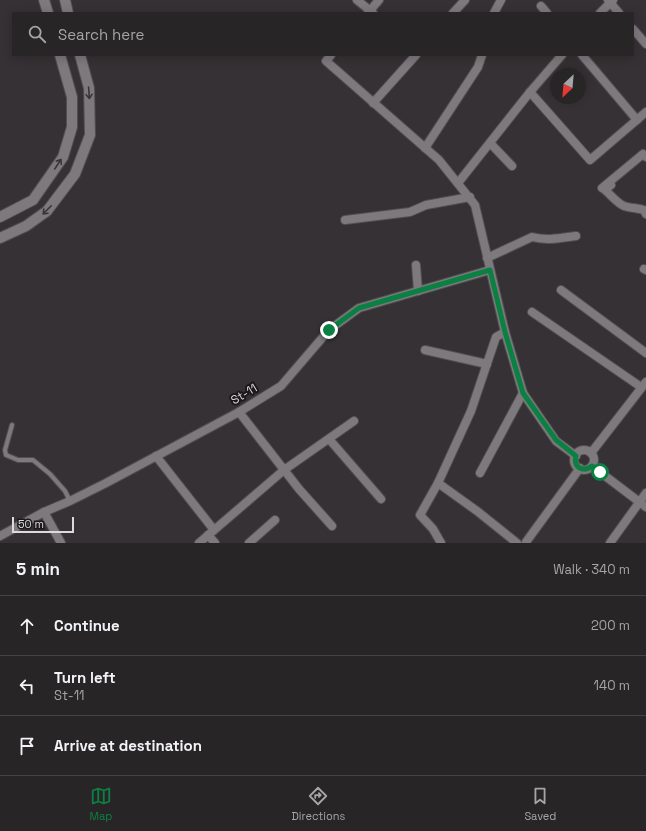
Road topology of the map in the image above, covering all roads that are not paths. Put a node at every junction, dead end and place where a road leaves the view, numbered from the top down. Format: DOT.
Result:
graph roads {
  1 [pos="44,0"];
  2 [pos="65,0"];
  3 [pos="357,0"];
  4 [pos="379,0"];
  5 [pos="465,0"];
  6 [pos="501,0"];
  7 [pos="610,1"];
  8 [pos="542,6"];
  9 [pos="48,12"];
  10 [pos="68,12"];
  11 [pos="370,12"];
  12 [pos="454,12"];
  13 [pos="495,12"];
  14 [pos="546,12"];
  15 [pos="601,12"];
  16 [pos="618,12"];
  17 [pos="634,30"];
  18 [pos="646,44"];
  19 [pos="60,56"];
  20 [pos="80,56"];
  21 [pos="330,56"];
  22 [pos="415,56"];
  23 [pos="482,56"];
  24 [pos="561,56"];
  25 [pos="583,56"];
  26 [pos="530,92"];
  27 [pos="374,103"];
  28 [pos="646,112"];
  29 [pos="637,120"];
  30 [pos="490,143"];
  31 [pos="425,148"];
  32 [pos="646,156"];
  33 [pos="512,166"];
  34 [pos="458,183"];
  35 [pos="611,185"];
  36 [pos="602,188"];
  37 [pos="470,198"];
  38 [pos="645,210"];
  39 [pos="0,217"];
  40 [pos="345,220"];
  41 [pos="576,236"];
  42 [pos="0,238"];
  43 [pos="487,258"];
  44 [pos="416,265"];
  45 [pos="490,270"];
  46 [pos="561,290"];
  47 [pos="418,291"];
  48 [pos="532,312"];
  49 [pos="505,332"];
  50 [pos="425,350"];
  51 [pos="646,353"];
  52 [pos="487,364"];
  53 [pos="644,385"];
  54 [pos="523,393"];
  55 [pos="239,412"];
  56 [pos="354,421"];
  57 [pos="12,425"];
  58 [pos="329,439"];
  59 [pos="591,453"];
  60 [pos="156,456"];
  61 [pos="576,456"];
  62 [pos="592,466"];
  63 [pos="580,468"];
  64 [pos="284,470"];
  65 [pos="480,472"];
  66 [pos="438,483"];
  67 [pos="646,493"];
  68 [pos="381,499"];
  69 [pos="70,501"];
  70 [pos="643,505"];
  71 [pos="44,512"];
  72 [pos="275,520"];
  73 [pos="332,526"];
  74 [pos="211,532"];
  75 [pos="0,536"];
  76 [pos="526,542"];
  77 [pos="61,543"];
  78 [pos="199,543"];
  79 [pos="215,543"];
  80 [pos="249,543"];
  81 [pos="441,543"];
  82 [pos="517,543"];
  83 [pos="610,543"];
  1 -- 9 [label="street"];
  2 -- 10 [label="street"];
  3 -- 11 [label="street"];
  4 -- 11 [label="street"];
  5 -- 12 [label="street"];
  6 -- 13 [label="street"];
  7 -- 15 [label="street"];
  7 -- 16 [label="street"];
  8 -- 14 [label="street"];
  17 -- 18 [label="street"];
  39 -- 19 [label="street, one-way"];
  20 -- 42 [label="street, one-way"];
  21 -- 27 [label="street"];
  22 -- 27 [label="street"];
  23 -- 31 [label="street"];
  24 -- 26 [label="street"];
  25 -- 29 [label="street"];
  26 -- 29 [label="street"];
  26 -- 30 [label="street"];
  27 -- 31 [label="street"];
  28 -- 29 [label="street"];
  30 -- 33 [label="street"];
  30 -- 34 [label="street"];
  31 -- 34 [label="street"];
  32 -- 36 [label="street"];
  34 -- 37 [label="street"];
  35 -- 38 [label="street"];
  37 -- 40 [label="street"];
  37 -- 43 [label="street"];
  41 -- 43 [label="street"];
  43 -- 45 [label="street"];
  44 -- 47 [label="street"];
  45 -- 47 [label="street, St-11"];
  45 -- 49 [label="street"];
  46 -- 51 [label="street"];
  47 -- 55 [label="street, St-11"];
  48 -- 53 [label="street"];
  49 -- 52 [label="street"];
  49 -- 54 [label="street"];
  50 -- 52 [label="street"];
  52 -- 66 [label="street"];
  53 -- 59 [label="street"];
  54 -- 61 [label="street"];
  54 -- 65 [label="street"];
  55 -- 60 [label="street, St-11"];
  55 -- 64 [label="street"];
  56 -- 58 [label="street"];
  57 -- 69 [label="lane"];
  58 -- 64 [label="street"];
  58 -- 68 [label="street"];
  59 -- 61 [label="street"];
  59 -- 62 [label="street"];
  60 -- 69 [label="street, St-11"];
  60 -- 74 [label="street"];
  61 -- 63 [label="street"];
  62 -- 63 [label="street"];
  62 -- 70 [label="street"];
  63 -- 76 [label="street"];
  64 -- 73 [label="street"];
  64 -- 74 [label="street"];
  66 -- 81 [label="street"];
  66 -- 82 [label="street"];
  67 -- 70 [label="street"];
  69 -- 71 [label="street, St-11"];
  70 -- 83 [label="street"];
  71 -- 75 [label="street, St-11"];
  71 -- 77 [label="street"];
  72 -- 80 [label="street"];
  74 -- 78 [label="street"];
  74 -- 79 [label="street"];
}
